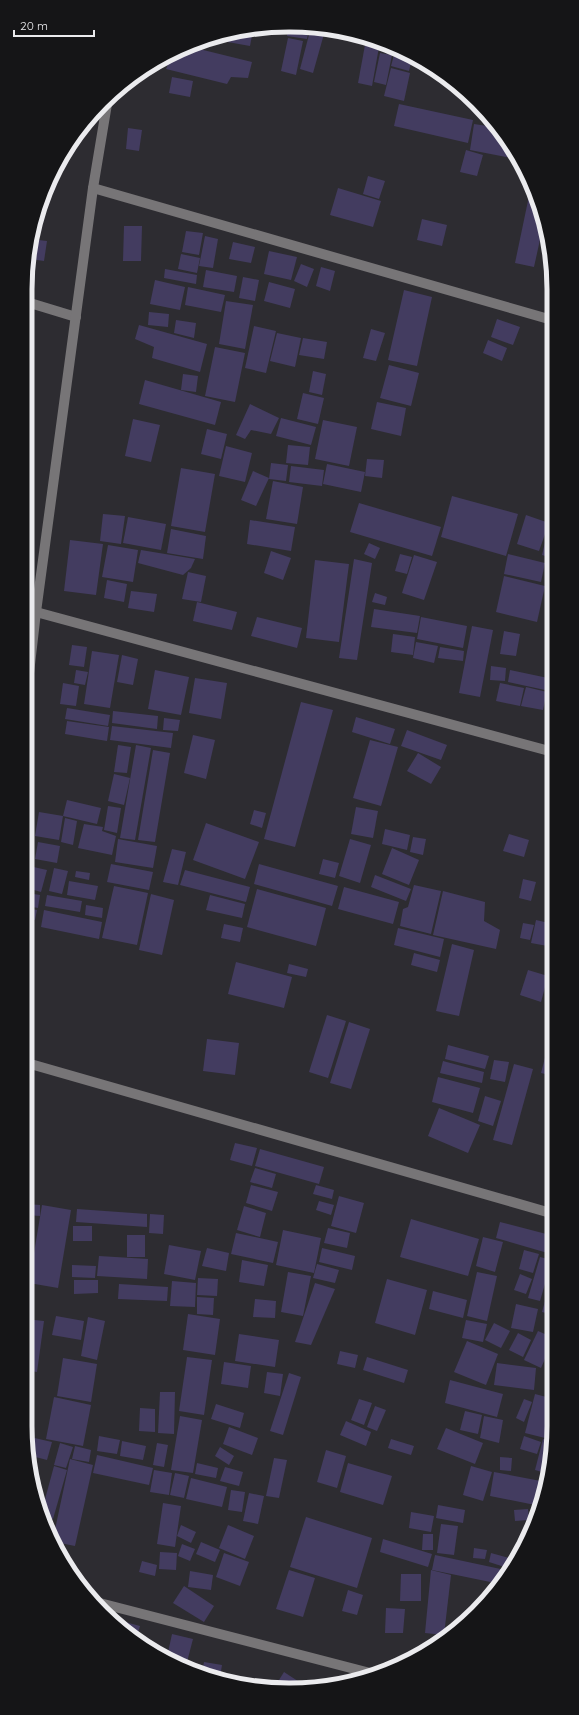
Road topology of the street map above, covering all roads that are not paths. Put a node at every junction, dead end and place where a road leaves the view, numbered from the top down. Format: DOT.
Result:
graph roads {
  1 [pos="106,108"];
  2 [pos="93,188"];
  3 [pos="32,305"];
  4 [pos="76,317"];
  5 [pos="547,319"];
  6 [pos="36,612"];
  7 [pos="32,647"];
  8 [pos="547,750"];
  9 [pos="32,1064"];
  10 [pos="547,1212"];
  11 [pos="104,1604"];
  12 [pos="364,1671"];
  1 -- 2 [label="street"];
  2 -- 4 [label="street"];
  2 -- 5 [label="street"];
  3 -- 4 [label="street"];
  4 -- 6 [label="street"];
  6 -- 7 [label="street"];
  6 -- 8 [label="street"];
  9 -- 10 [label="street"];
  11 -- 12 [label="street"];
}
